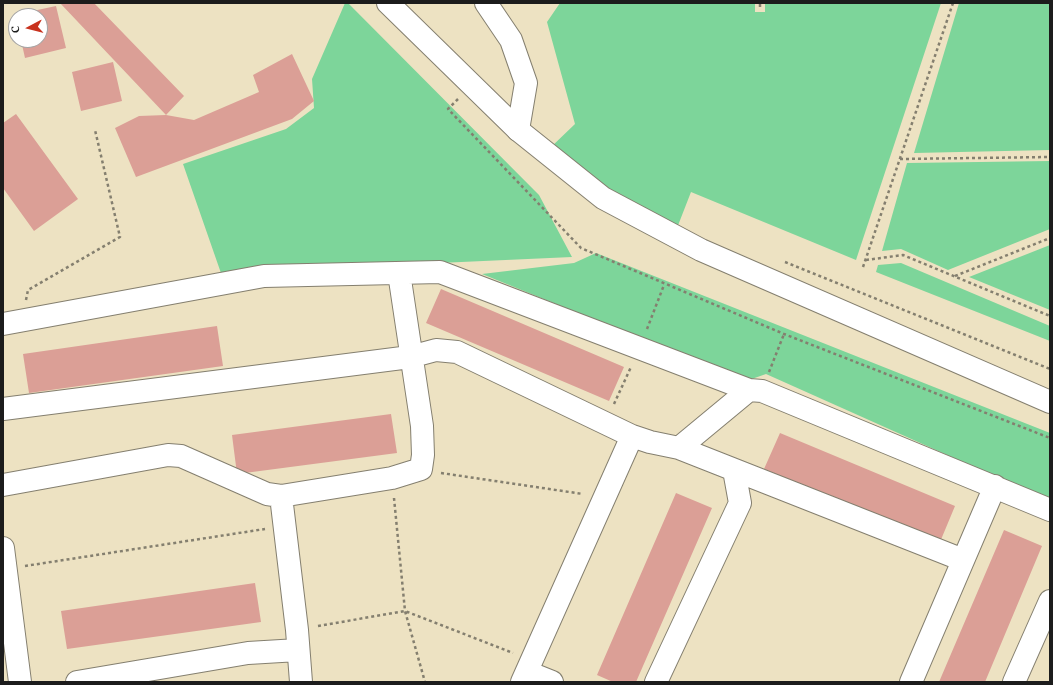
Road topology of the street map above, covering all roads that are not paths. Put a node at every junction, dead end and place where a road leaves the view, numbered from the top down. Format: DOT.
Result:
graph roads {
  1 [pos="388,3"];
  2 [pos="486,3"];
  3 [pos="518,130"];
  4 [pos="399,273"];
  5 [pos="12,322"];
  6 [pos="410,357"];
  7 [pos="756,391"];
  8 [pos="1050,402"];
  9 [pos="3,409"];
  10 [pos="632,436"];
  11 [pos="679,448"];
  12 [pos="734,470"];
  13 [pos="3,485"];
  14 [pos="995,486"];
  15 [pos="281,496"];
  16 [pos="1050,510"];
  17 [pos="4,558"];
  18 [pos="964,560"];
  19 [pos="1047,615"];
  20 [pos="298,640"];
  21 [pos="527,671"];
  22 [pos="20,682"];
  23 [pos="77,682"];
  24 [pos="301,682"];
  25 [pos="552,682"];
  26 [pos="656,682"];
  27 [pos="911,682"];
  28 [pos="1014,682"];
  1 -- 3 [label="street"];
  2 -- 3 [label="street"];
  3 -- 8 [label="street"];
  4 -- 5 [label="street"];
  4 -- 6 [label="street"];
  4 -- 7 [label="street"];
  6 -- 9 [label="street"];
  6 -- 10 [label="street"];
  6 -- 15 [label="street"];
  7 -- 11 [label="street"];
  7 -- 14 [label="street"];
  10 -- 11 [label="street"];
  10 -- 21 [label="street"];
  11 -- 12 [label="street"];
  12 -- 18 [label="street"];
  12 -- 26 [label="street"];
  13 -- 15 [label="street"];
  14 -- 16 [label="street"];
  14 -- 18 [label="street"];
  15 -- 20 [label="street"];
  17 -- 22 [label="street"];
  18 -- 27 [label="street"];
  19 -- 28 [label="street"];
  20 -- 23 [label="street"];
  20 -- 24 [label="street"];
  21 -- 25 [label="street"];
}
